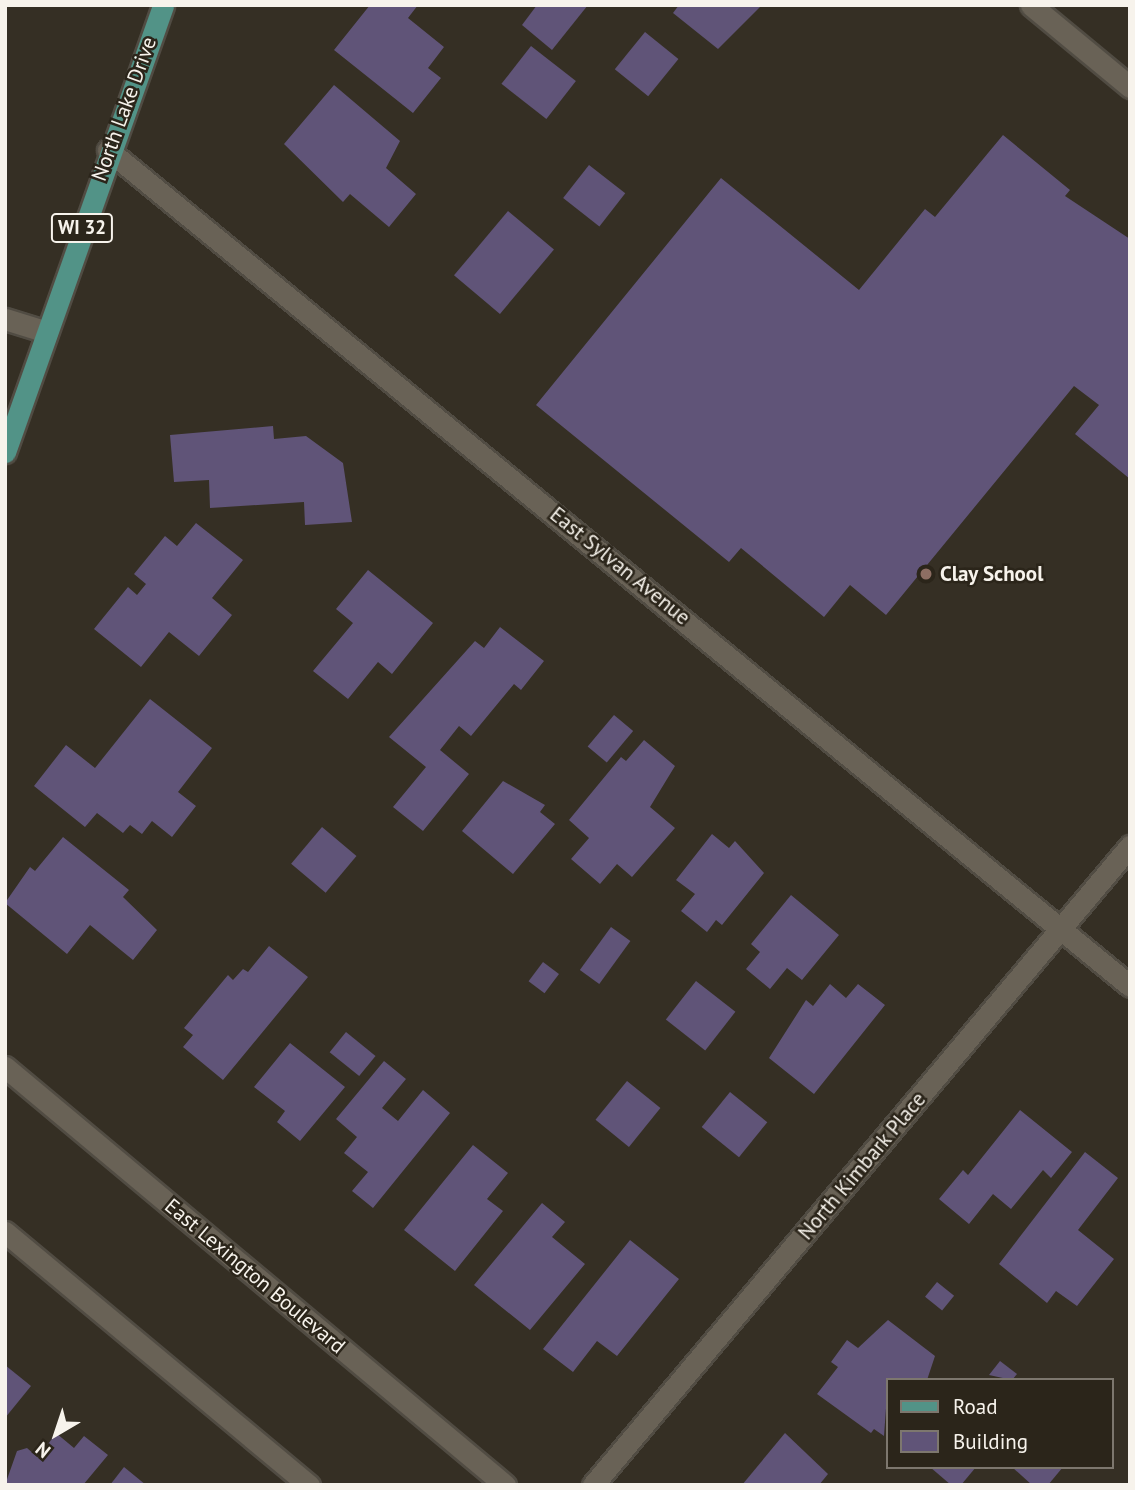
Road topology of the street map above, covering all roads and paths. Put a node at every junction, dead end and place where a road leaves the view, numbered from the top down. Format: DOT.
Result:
graph roads {
  1 [pos="163,5"];
  2 [pos="1031,5"];
  3 [pos="1130,87"];
  4 [pos="108,150"];
  5 [pos="5,319"];
  6 [pos="47,332"];
  7 [pos="5,452"];
  8 [pos="1130,846"];
  9 [pos="1062,930"];
  10 [pos="1130,986"];
  11 [pos="5,1067"];
  12 [pos="5,1232"];
  13 [pos="309,1485"];
  14 [pos="505,1485"];
  15 [pos="593,1485"];
  1 -- 4 [label="main road, North Lake Drive / WI 32"];
  2 -- 3 [label="street"];
  4 -- 6 [label="main road, North Lake Drive / WI 32"];
  4 -- 9 [label="street, East Sylvan Avenue"];
  5 -- 6 [label="street"];
  6 -- 7 [label="main road, North Lake Drive / WI 32"];
  8 -- 9 [label="street, North Kimbark Place"];
  9 -- 10 [label="street, East Sylvan Avenue"];
  9 -- 15 [label="street, North Kimbark Place"];
  11 -- 14 [label="street, East Lexington Boulevard"];
  12 -- 13 [label="street"];
}
